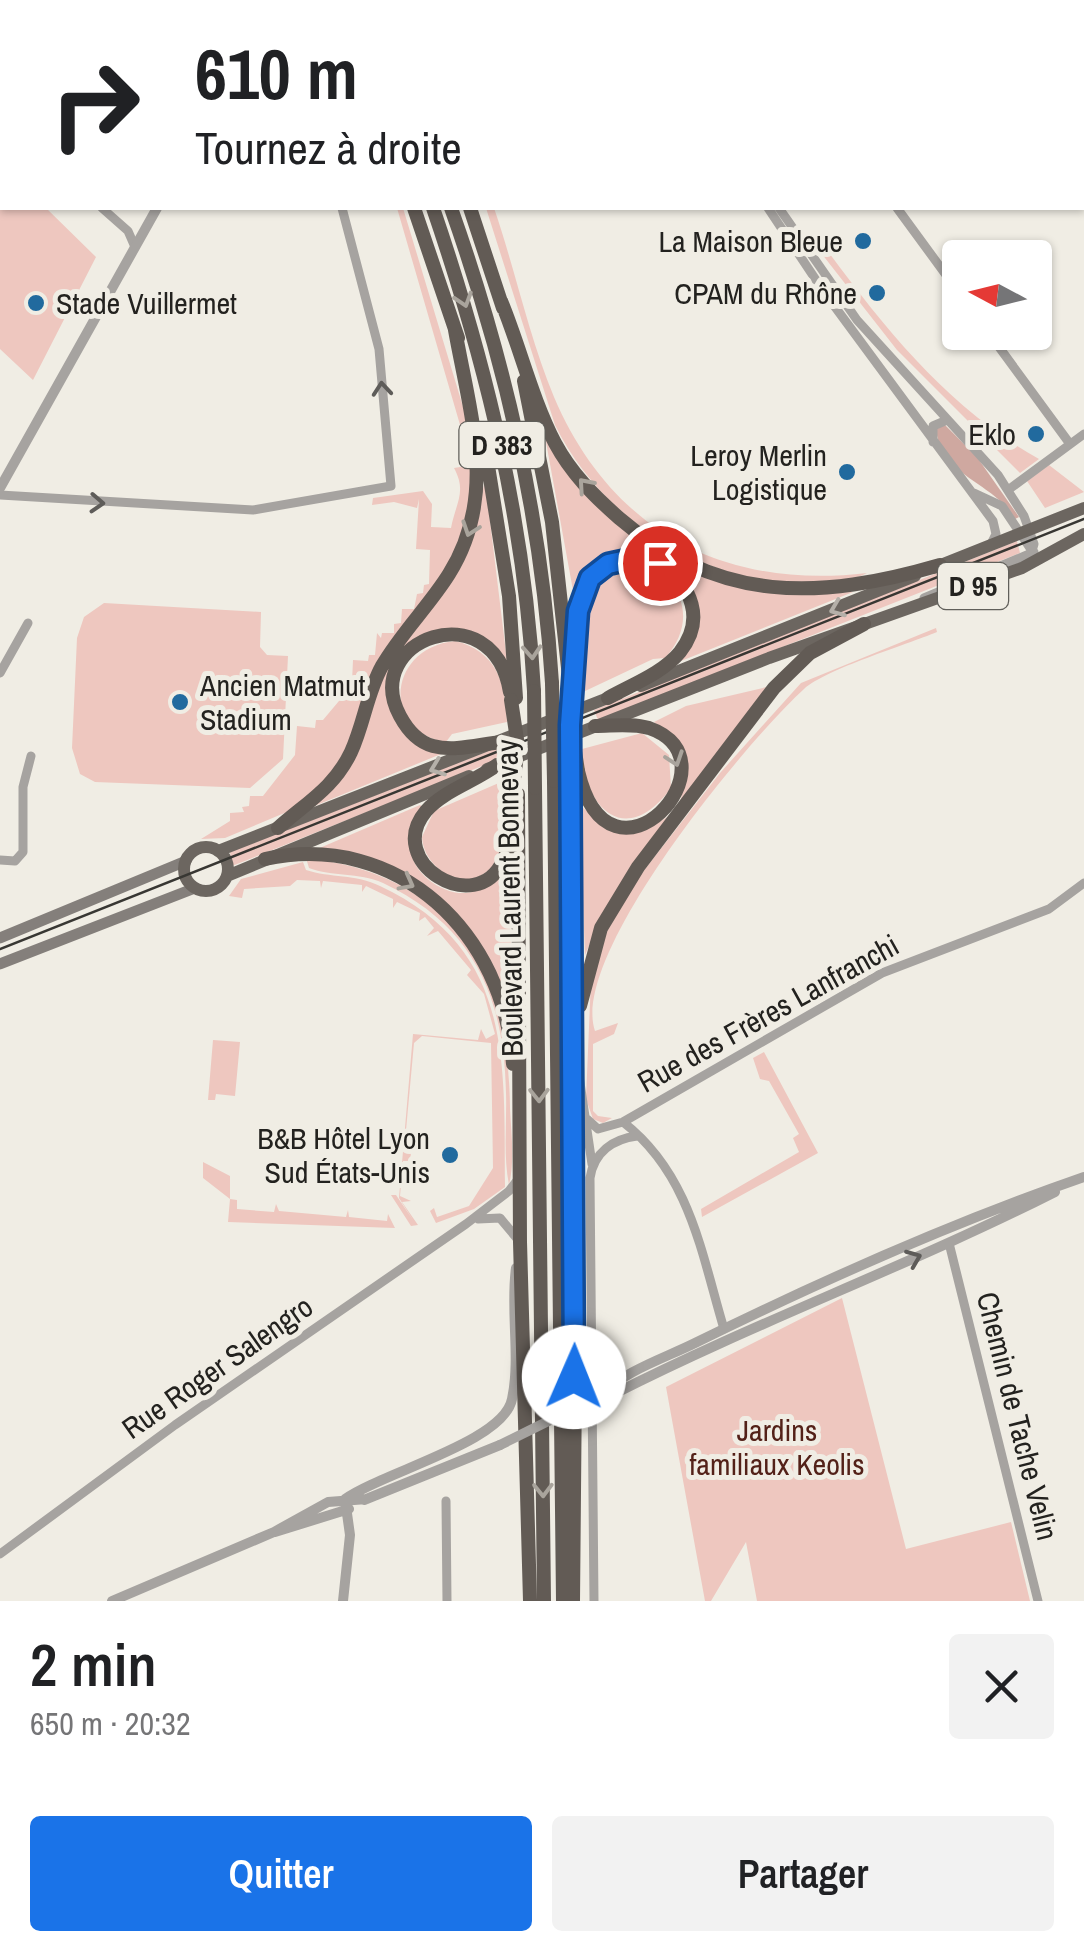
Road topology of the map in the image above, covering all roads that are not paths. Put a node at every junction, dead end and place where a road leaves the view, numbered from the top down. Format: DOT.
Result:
graph roads {
  1 [pos="104,210"];
  2 [pos="156,210"];
  3 [pos="343,210"];
  4 [pos="415,210"];
  5 [pos="433,210"];
  6 [pos="453,210"];
  7 [pos="471,210"];
  8 [pos="769,210"];
  9 [pos="780,210"];
  10 [pos="898,210"];
  11 [pos="144,230"];
  12 [pos="128,231"];
  13 [pos="135,248"];
  14 [pos="942,269"];
  15 [pos="502,301"];
  16 [pos="456,330"];
  17 [pos="1001,350"];
  18 [pos="888,378"];
  19 [pos="930,404"];
  20 [pos="947,420"];
  21 [pos="1084,434"];
  22 [pos="934,443"];
  23 [pos="1070,444"];
  24 [pos="1008,490"];
  25 [pos="0,491"];
  26 [pos="972,493"];
  27 [pos="1084,508"];
  28 [pos="1024,532"];
  29 [pos="1084,534"];
  30 [pos="992,544"];
  31 [pos="1037,552"];
  32 [pos="940,566"];
  33 [pos="28,623"];
  34 [pos="864,624"];
  35 [pos="1,670"];
  36 [pos="572,675"];
  37 [pos="608,698"];
  38 [pos="514,699"];
  39 [pos="595,726"];
  40 [pos="502,742"];
  41 [pos="31,756"];
  42 [pos="498,765"];
  43 [pos="574,772"];
  44 [pos="515,796"];
  45 [pos="278,828"];
  46 [pos="218,851"];
  47 [pos="265,859"];
  48 [pos="0,860"];
  49 [pos="186,861"];
  50 [pos="227,876"];
  51 [pos="1084,883"];
  52 [pos="195,888"];
  53 [pos="0,938"];
  54 [pos="0,964"];
  55 [pos="574,1039"];
  56 [pos="574,1060"];
  57 [pos="587,1119"];
  58 [pos="622,1122"];
  59 [pos="637,1136"];
  60 [pos="520,1145"];
  61 [pos="592,1167"];
  62 [pos="1084,1177"];
  63 [pos="519,1178"];
  64 [pos="466,1224"];
  65 [pos="948,1237"];
  66 [pos="520,1242"];
  67 [pos="727,1334"];
  68 [pos="446,1500"];
  69 [pos="346,1504"];
  70 [pos="0,1554"];
  71 [pos="112,1601"];
  72 [pos="343,1601"];
  73 [pos="447,1601"];
  74 [pos="530,1601"];
  75 [pos="544,1601"];
  76 [pos="563,1601"];
  77 [pos="573,1601"];
  78 [pos="594,1601"];
  79 [pos="1038,1601"];
  1 -- 12 [label="street"];
  2 -- 11 [label="street"];
  25 -- 3 [label="street, one-way"];
  4 -- 16 [label="highway"];
  5 -- 75 [label="highway, Boulevard Laurent Bonnevay / D 383, one-way, bridge"];
  6 -- 76 [label="highway, Boulevard Laurent Bonnevay / D 383, bridge"];
  7 -- 15 [label="highway"];
  8 -- 18 [label="street"];
  9 -- 19 [label="street"];
  10 -- 14 [label="street"];
  11 -- 12 [label="street"];
  11 -- 13 [label="street"];
  12 -- 13 [label="street"];
  13 -- 25 [label="street"];
  32 -- 15 [label="highway, one-way"];
  15 -- 36 [label="highway"];
  16 -- 38 [label="highway"];
  16 -- 45 [label="highway, one-way"];
  17 -- 23 [label="street"];
  18 -- 19 [label="street"];
  18 -- 22 [label="street"];
  19 -- 20 [label="street"];
  20 -- 22 [label="street"];
  20 -- 24 [label="street"];
  21 -- 23 [label="street"];
  22 -- 26 [label="street"];
  23 -- 24 [label="street"];
  24 -- 28 [label="street"];
  26 -- 28 [label="street"];
  26 -- 30 [label="street"];
  27 -- 28 [label="main road, D 95"];
  28 -- 30 [label="main road, D 95"];
  28 -- 31 [label="street"];
  29 -- 31 [label="main road, D 95"];
  30 -- 32 [label="main road, D 95"];
  31 -- 34 [label="main road, D 95"];
  32 -- 37 [label="main road, D 95, one-way"];
  33 -- 35 [label="street"];
  34 -- 39 [label="main road, D 95"];
  34 -- 55 [label="highway"];
  36 -- 37 [label="highway"];
  36 -- 43 [label="highway, bridge"];
  37 -- 40 [label="main road, D 95"];
  38 -- 40 [label="highway"];
  38 -- 44 [label="highway, bridge"];
  39 -- 42 [label="main road, D 95"];
  39 -- 43 [label="highway, one-way"];
  40 -- 45 [label="main road, D 95, one-way"];
  41 -- 48 [label="street"];
  42 -- 44 [label="highway"];
  42 -- 47 [label="main road, D 95"];
  43 -- 55 [label="highway"];
  44 -- 60 [label="highway"];
  45 -- 46 [label="main road, D 95"];
  46 -- 49 [label="main road"];
  46 -- 50 [label="main road"];
  47 -- 50 [label="main road, D 95"];
  47 -- 60 [label="highway, one-way"];
  49 -- 52 [label="main road"];
  49 -- 53 [label="main road"];
  50 -- 52 [label="main road"];
  51 -- 58 [label="street, Rue des Frères Lanfranchi"];
  52 -- 54 [label="main road"];
  55 -- 56 [label="highway"];
  56 -- 57 [label="street"];
  56 -- 77 [label="highway"];
  57 -- 58 [label="street, Rue des Frères Lanfranchi"];
  57 -- 61 [label="street"];
  58 -- 59 [label="street"];
  59 -- 61 [label="street"];
  59 -- 67 [label="street"];
  60 -- 63 [label="highway"];
  61 -- 78 [label="street"];
  62 -- 65 [label="street"];
  63 -- 64 [label="street, Rue Roger Salengro"];
  63 -- 66 [label="highway"];
  64 -- 66 [label="street"];
  64 -- 70 [label="street, Rue Roger Salengro"];
  65 -- 67 [label="street"];
  65 -- 79 [label="street, Chemin de Tache Velin"];
  66 -- 69 [label="street"];
  66 -- 74 [label="highway"];
  67 -- 69 [label="street, bridge"];
  68 -- 73 [label="street"];
  69 -- 71 [label="street"];
  69 -- 72 [label="street"];
}
